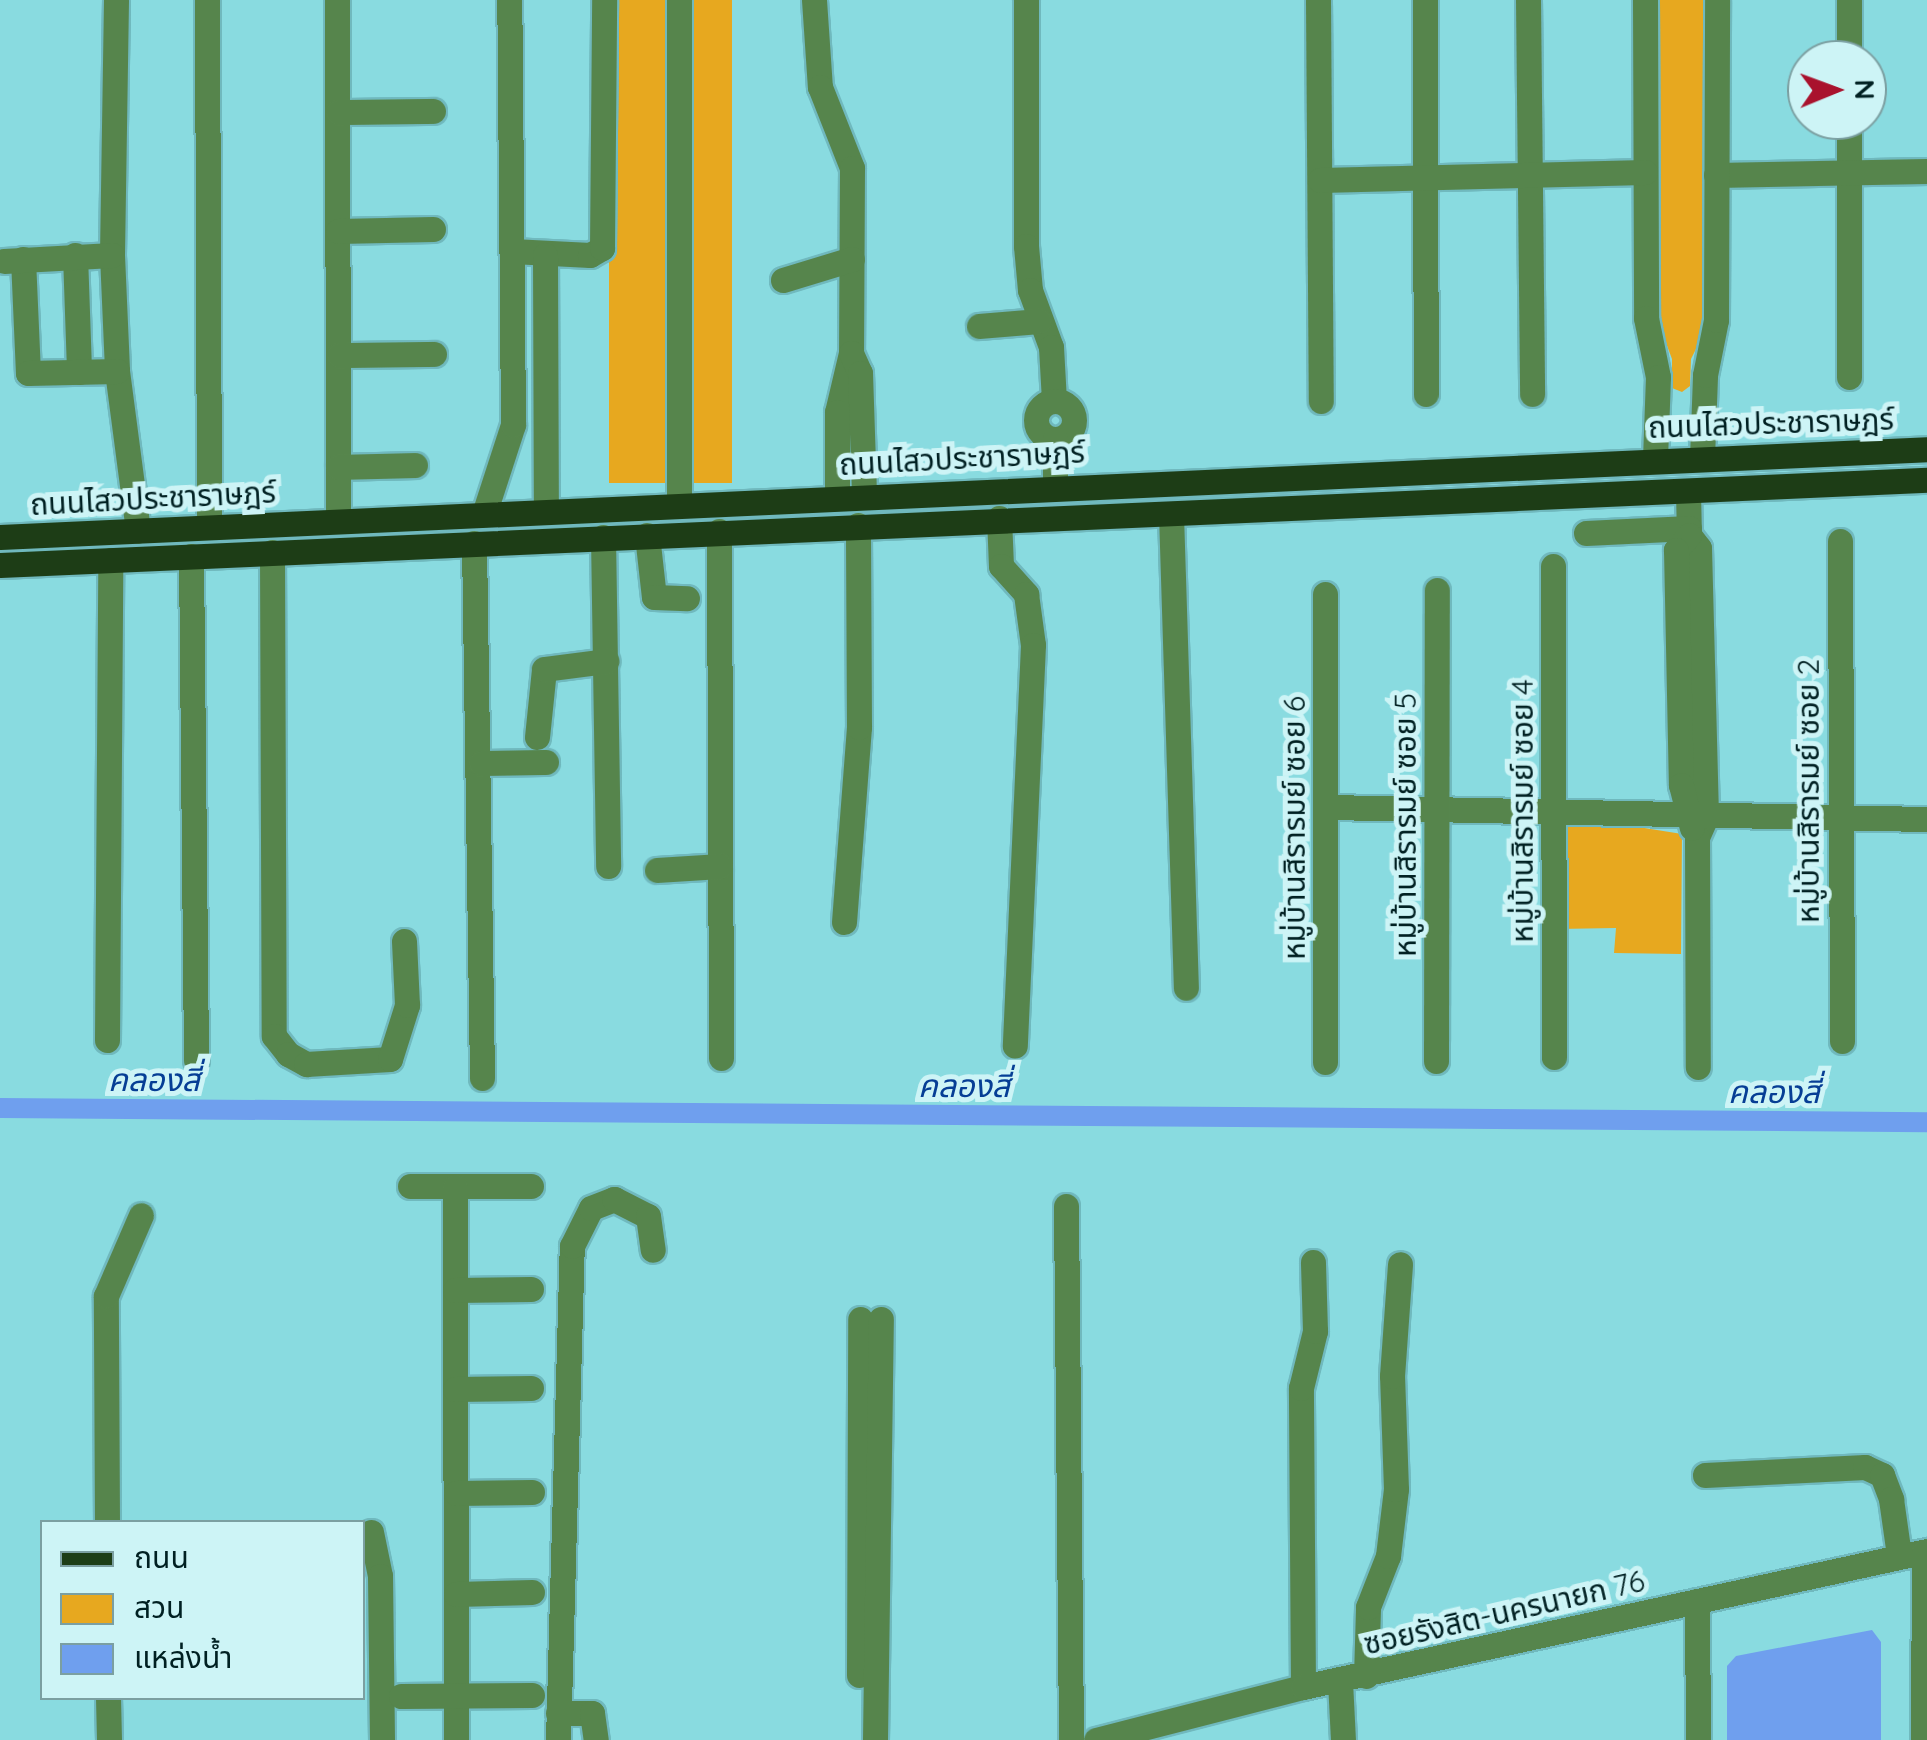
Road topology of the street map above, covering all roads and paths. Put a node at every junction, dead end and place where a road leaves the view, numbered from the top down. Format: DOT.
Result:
graph roads {
  1 [pos="116,0"];
  2 [pos="208,0"];
  3 [pos="338,0"];
  4 [pos="508,0"];
  5 [pos="604,0"];
  6 [pos="679,0"];
  7 [pos="814,0"];
  8 [pos="1026,0"];
  9 [pos="1318,0"];
  10 [pos="1424,0"];
  11 [pos="1528,0"];
  12 [pos="1645,0"];
  13 [pos="1717,0"];
  14 [pos="1849,0"];
  15 [pos="1849,40"];
  16 [pos="433,110"];
  17 [pos="338,112"];
  18 [pos="1849,140"];
  19 [pos="1927,171"];
  20 [pos="1645,172"];
  21 [pos="1849,173"];
  22 [pos="1426,174"];
  23 [pos="1532,174"];
  24 [pos="1716,176"];
  25 [pos="1320,180"];
  26 [pos="433,229"];
  27 [pos="338,231"];
  28 [pos="512,251"];
  29 [pos="112,255"];
  30 [pos="545,255"];
  31 [pos="75,256"];
  32 [pos="852,259"];
  33 [pos="784,280"];
  34 [pos="1038,321"];
  35 [pos="979,326"];
  36 [pos="851,353"];
  37 [pos="434,354"];
  38 [pos="339,355"];
  39 [pos="515,362"];
  40 [pos="546,363"];
  41 [pos="117,371"];
  42 [pos="79,372"];
  43 [pos="1849,376"];
  44 [pos="1426,394"];
  45 [pos="1532,394"];
  46 [pos="1321,402"];
  47 [pos="1706,403"];
  48 [pos="1658,404"];
  49 [pos="1927,449"];
  50 [pos="1702,458"];
  51 [pos="1655,460"];
  52 [pos="415,466"];
  53 [pos="338,467"];
  54 [pos="1447,469"];
  55 [pos="1927,480"];
  56 [pos="1056,486"];
  57 [pos="1688,492"];
  58 [pos="837,496"];
  59 [pos="864,496"];
  60 [pos="1450,502"];
  61 [pos="678,504"];
  62 [pos="546,511"];
  63 [pos="484,514"];
  64 [pos="1171,514"];
  65 [pos="999,518"];
  66 [pos="338,521"];
  67 [pos="858,525"];
  68 [pos="208,528"];
  69 [pos="138,531"];
  70 [pos="719,531"];
  71 [pos="1689,532"];
  72 [pos="1586,533"];
  73 [pos="647,535"];
  74 [pos="603,537"];
  75 [pos="0,538"];
  76 [pos="1840,540"];
  77 [pos="474,543"];
  78 [pos="272,552"];
  79 [pos="190,556"];
  80 [pos="110,560"];
  81 [pos="0,565"];
  82 [pos="1553,566"];
  83 [pos="1437,590"];
  84 [pos="1326,594"];
  85 [pos="688,598"];
  86 [pos="606,661"];
  87 [pos="537,737"];
  88 [pos="546,762"];
  89 [pos="481,764"];
  90 [pos="1328,807"];
  91 [pos="1439,808"];
  92 [pos="1556,809"];
  93 [pos="1840,818"];
  94 [pos="1927,819"];
  95 [pos="1696,823"];
  96 [pos="608,866"];
  97 [pos="720,866"];
  98 [pos="657,870"];
  99 [pos="844,922"];
  100 [pos="404,941"];
  101 [pos="1186,988"];
  102 [pos="107,1040"];
  103 [pos="1842,1042"];
  104 [pos="1014,1046"];
  105 [pos="1554,1056"];
  106 [pos="721,1058"];
  107 [pos="196,1060"];
  108 [pos="1436,1061"];
  109 [pos="1324,1062"];
  110 [pos="1698,1068"];
  111 [pos="482,1078"];
  112 [pos="410,1186"];
  113 [pos="531,1186"];
  114 [pos="455,1187"];
  115 [pos="1066,1206"];
  116 [pos="142,1215"];
  117 [pos="654,1250"];
  118 [pos="1313,1262"];
  119 [pos="1400,1264"];
  120 [pos="531,1289"];
  121 [pos="455,1290"];
  122 [pos="531,1388"];
  123 [pos="455,1390"];
  124 [pos="1705,1476"];
  125 [pos="532,1492"];
  126 [pos="456,1493"];
  127 [pos="107,1520"];
  128 [pos="371,1532"];
  129 [pos="1917,1553"];
  130 [pos="532,1592"];
  131 [pos="456,1594"];
  132 [pos="1698,1602"];
  133 [pos="1353,1679"];
  134 [pos="1303,1688"];
  135 [pos="532,1695"];
  136 [pos="401,1696"];
  137 [pos="456,1696"];
  138 [pos="108,1700"];
  139 [pos="558,1713"];
  140 [pos="1139,1735"];
  141 [pos="109,1740"];
  142 [pos="382,1740"];
  143 [pos="456,1740"];
  144 [pos="558,1740"];
  145 [pos="596,1740"];
  146 [pos="858,1740"];
  147 [pos="875,1740"];
  148 [pos="1071,1740"];
  149 [pos="1096,1740"];
  150 [pos="1344,1740"];
  151 [pos="1698,1740"];
  152 [pos="1923,1740"];
  1 -- 29 [label="street"];
  2 -- 68 [label="street"];
  3 -- 17 [label="street"];
  4 -- 28 [label="street"];
  5 -- 30 [label="street"];
  6 -- 61 [label="street"];
  7 -- 32 [label="street"];
  8 -- 34 [label="street"];
  9 -- 25 [label="street"];
  10 -- 22 [label="street"];
  11 -- 23 [label="street"];
  12 -- 20 [label="street"];
  13 -- 24 [label="street"];
  14 -- 15 [label="street"];
  16 -- 17 [label="street"];
  17 -- 27 [label="street"];
  18 -- 21 [label="street"];
  19 -- 21 [label="street"];
  20 -- 23 [label="street"];
  20 -- 48 [label="street"];
  21 -- 24 [label="street"];
  21 -- 43 [label="street"];
  22 -- 23 [label="street"];
  22 -- 25 [label="street"];
  22 -- 44 [label="street"];
  23 -- 45 [label="street"];
  24 -- 47 [label="street"];
  25 -- 46 [label="street"];
  26 -- 27 [label="street"];
  27 -- 38 [label="street"];
  28 -- 30 [label="street"];
  28 -- 39 [label="street"];
  29 -- 31 [label="street"];
  29 -- 41 [label="street"];
  30 -- 40 [label="street"];
  31 -- 42 [label="street"];
  31 -- 42 [label="street"];
  32 -- 33 [label="street"];
  32 -- 36 [label="street"];
  34 -- 35 [label="street"];
  34 -- 56 [label="street"];
  36 -- 58 [label="street"];
  36 -- 59 [label="street"];
  37 -- 38 [label="street"];
  38 -- 53 [label="street"];
  39 -- 40 [label="street"];
  39 -- 63 [label="street"];
  40 -- 62 [label="street"];
  41 -- 42 [label="street"];
  41 -- 69 [label="street"];
  47 -- 48 [label="street"];
  47 -- 50 [label="street"];
  48 -- 51 [label="street"];
  49 -- 50 [label="main road, ถนนไสวประชาราษฎร์"];
  50 -- 51 [label="main road, ถนนไสวประชาราษฎร์"];
  51 -- 54 [label="main road, ถนนไสวประชาราษฎร์"];
  52 -- 53 [label="street"];
  53 -- 66 [label="street"];
  54 -- 56 [label="main road, ถนนไสวประชาราษฎร์"];
  54 -- 60 [label="main road"];
  55 -- 57 [label="main road, ถนนไสวประชาราษฎร์"];
  56 -- 59 [label="main road, ถนนไสวประชาราษฎร์"];
  57 -- 60 [label="main road, ถนนไสวประชาราษฎร์"];
  57 -- 71 [label="street"];
  58 -- 59 [label="main road, ถนนไสวประชาราษฎร์"];
  58 -- 61 [label="main road, ถนนไสวประชาราษฎร์"];
  60 -- 64 [label="main road, ถนนไสวประชาราษฎร์"];
  61 -- 62 [label="main road, ถนนไสวประชาราษฎร์"];
  62 -- 63 [label="main road, ถนนไสวประชาราษฎร์"];
  63 -- 66 [label="main road, ถนนไสวประชาราษฎร์"];
  64 -- 65 [label="main road, ถนนไสวประชาราษฎร์"];
  64 -- 101 [label="street"];
  65 -- 67 [label="main road, ถนนไสวประชาราษฎร์"];
  65 -- 104 [label="street"];
  66 -- 68 [label="main road, ถนนไสวประชาราษฎร์"];
  67 -- 70 [label="main road, ถนนไสวประชาราษฎร์"];
  67 -- 99 [label="street"];
  68 -- 69 [label="main road, ถนนไสวประชาราษฎร์"];
  69 -- 75 [label="main road, ถนนไสวประชาราษฎร์"];
  70 -- 73 [label="main road, ถนนไสวประชาราษฎร์"];
  70 -- 97 [label="street"];
  71 -- 72 [label="street"];
  71 -- 95 [label="street"];
  73 -- 74 [label="main road, ถนนไสวประชาราษฎร์"];
  73 -- 85 [label="street"];
  74 -- 77 [label="main road, ถนนไสวประชาราษฎร์"];
  74 -- 86 [label="street"];
  76 -- 93 [label="street, หมู่บ้านสิรารมย์ ซอย 2"];
  77 -- 78 [label="main road, ถนนไสวประชาราษฎร์"];
  77 -- 89 [label="street"];
  78 -- 79 [label="main road, ถนนไสวประชาราษฎร์"];
  78 -- 100 [label="street"];
  79 -- 80 [label="main road, ถนนไสวประชาราษฎร์"];
  79 -- 107 [label="street"];
  80 -- 81 [label="main road, ถนนไสวประชาราษฎร์"];
  80 -- 102 [label="street"];
  82 -- 92 [label="street, หมู่บ้านสิรารมย์ ซอย 4"];
  83 -- 91 [label="street, หมู่บ้านสิรารมย์ ซอย 5"];
  84 -- 90 [label="street, หมู่บ้านสิรารมย์ ซอย 6"];
  86 -- 87 [label="street"];
  86 -- 96 [label="street"];
  88 -- 89 [label="street"];
  89 -- 111 [label="street"];
  90 -- 91 [label="street"];
  90 -- 109 [label="street, หมู่บ้านสิรารมย์ ซอย 6"];
  91 -- 92 [label="street"];
  91 -- 108 [label="street, หมู่บ้านสิรารมย์ ซอย 5"];
  92 -- 95 [label="street"];
  92 -- 105 [label="street, หมู่บ้านสิรารมย์ ซอย 4"];
  93 -- 94 [label="street"];
  93 -- 95 [label="street"];
  93 -- 103 [label="street, หมู่บ้านสิรารมย์ ซอย 2"];
  95 -- 110 [label="street"];
  97 -- 98 [label="street"];
  97 -- 106 [label="street"];
  112 -- 114 [label="street"];
  113 -- 114 [label="street"];
  114 -- 121 [label="street"];
  115 -- 148 [label="street"];
  116 -- 127 [label="street"];
  117 -- 139 [label="street"];
  118 -- 134 [label="street"];
  119 -- 133 [label="street"];
  120 -- 121 [label="street"];
  121 -- 123 [label="street"];
  122 -- 123 [label="street"];
  123 -- 126 [label="street"];
  124 -- 129 [label="street"];
  125 -- 126 [label="street"];
  126 -- 131 [label="street"];
  128 -- 142 [label="street"];
  129 -- 132 [label="street, ซอยรังสิต-นครนายก 76"];
  129 -- 152 [label="street"];
  130 -- 131 [label="street"];
  131 -- 137 [label="street"];
  132 -- 133 [label="street, ซอยรังสิต-นครนายก 76"];
  132 -- 151 [label="street"];
  133 -- 134 [label="street, ซอยรังสิต-นครนายก 76"];
  133 -- 150 [label="street"];
  134 -- 140 [label="street, ซอยรังสิต-นครนายก 76"];
  135 -- 137 [label="street"];
  136 -- 137 [label="street"];
  137 -- 143 [label="street"];
  138 -- 141 [label="street"];
  139 -- 144 [label="street"];
  139 -- 145 [label="street"];
  140 -- 149 [label="street, ซอยรังสิต-นครนายก 76"];
  146 -- 147 [label="street"];
}
